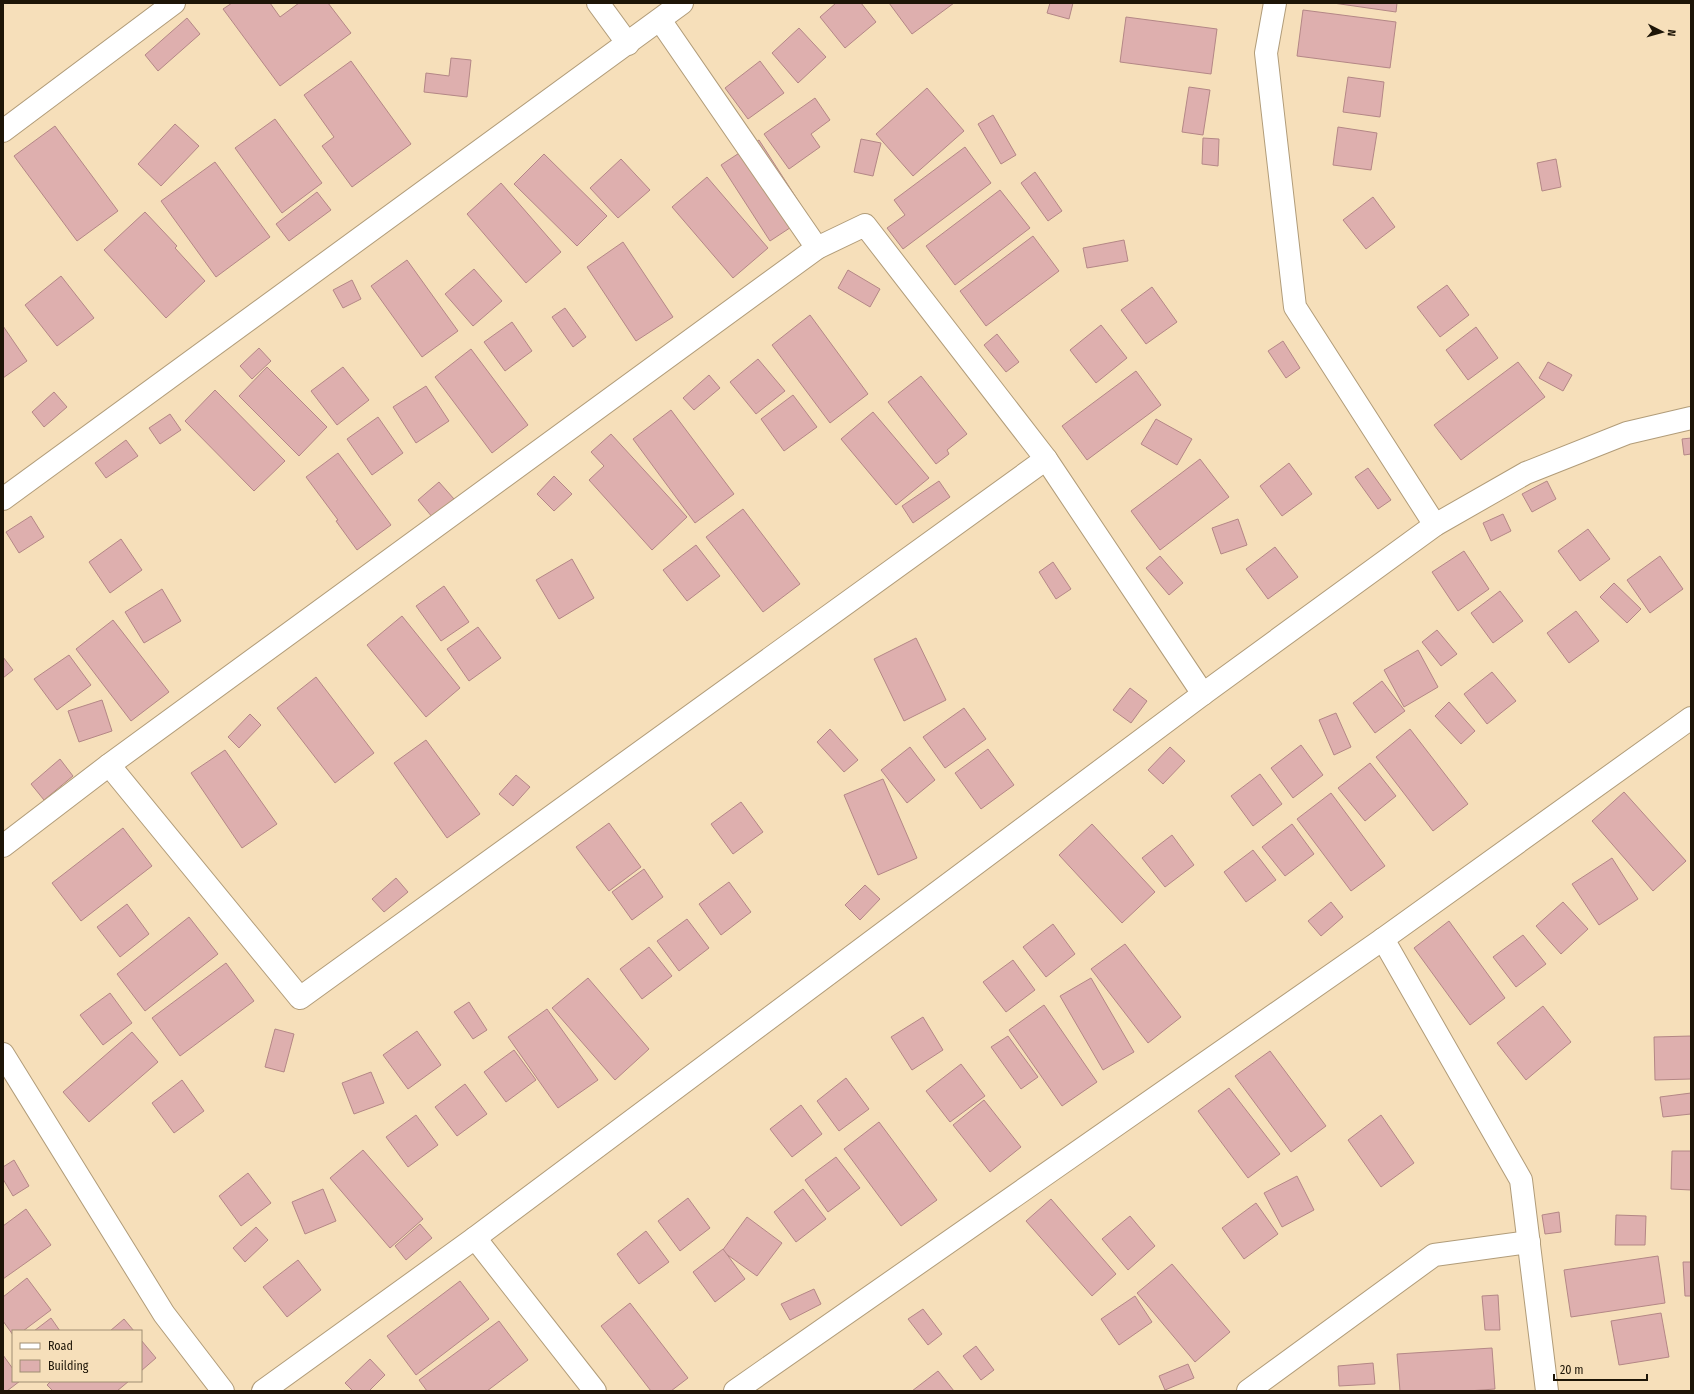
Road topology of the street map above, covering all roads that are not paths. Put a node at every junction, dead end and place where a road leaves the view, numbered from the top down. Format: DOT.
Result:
graph roads {
  1 [pos="174,3"];
  2 [pos="598,3"];
  3 [pos="682,3"];
  4 [pos="1276,3"];
  5 [pos="660,20"];
  6 [pos="628,44"];
  7 [pos="3,131"];
  8 [pos="817,248"];
  9 [pos="1691,418"];
  10 [pos="1046,459"];
  11 [pos="3,500"];
  12 [pos="1435,525"];
  13 [pos="1202,694"];
  14 [pos="1691,718"];
  15 [pos="109,765"];
  16 [pos="3,846"];
  17 [pos="1383,939"];
  18 [pos="3,1054"];
  19 [pos="475,1238"];
  20 [pos="1529,1242"];
  21 [pos="1253,1389"];
  22 [pos="223,1391"];
  23 [pos="263,1391"];
  24 [pos="595,1391"];
  25 [pos="735,1391"];
  26 [pos="1547,1391"];
  1 -- 7 [label="street"];
  2 -- 6 [label="street"];
  3 -- 5 [label="street"];
  4 -- 12 [label="street"];
  5 -- 6 [label="street"];
  5 -- 8 [label="street"];
  6 -- 11 [label="street"];
  8 -- 10 [label="street"];
  8 -- 15 [label="street"];
  9 -- 12 [label="street"];
  10 -- 13 [label="street"];
  10 -- 15 [label="street"];
  12 -- 13 [label="street"];
  13 -- 19 [label="street"];
  14 -- 17 [label="street"];
  15 -- 16 [label="street"];
  17 -- 20 [label="street"];
  17 -- 25 [label="street"];
  18 -- 22 [label="street"];
  19 -- 23 [label="street"];
  19 -- 24 [label="street"];
  20 -- 21 [label="street"];
  20 -- 26 [label="street"];
}
